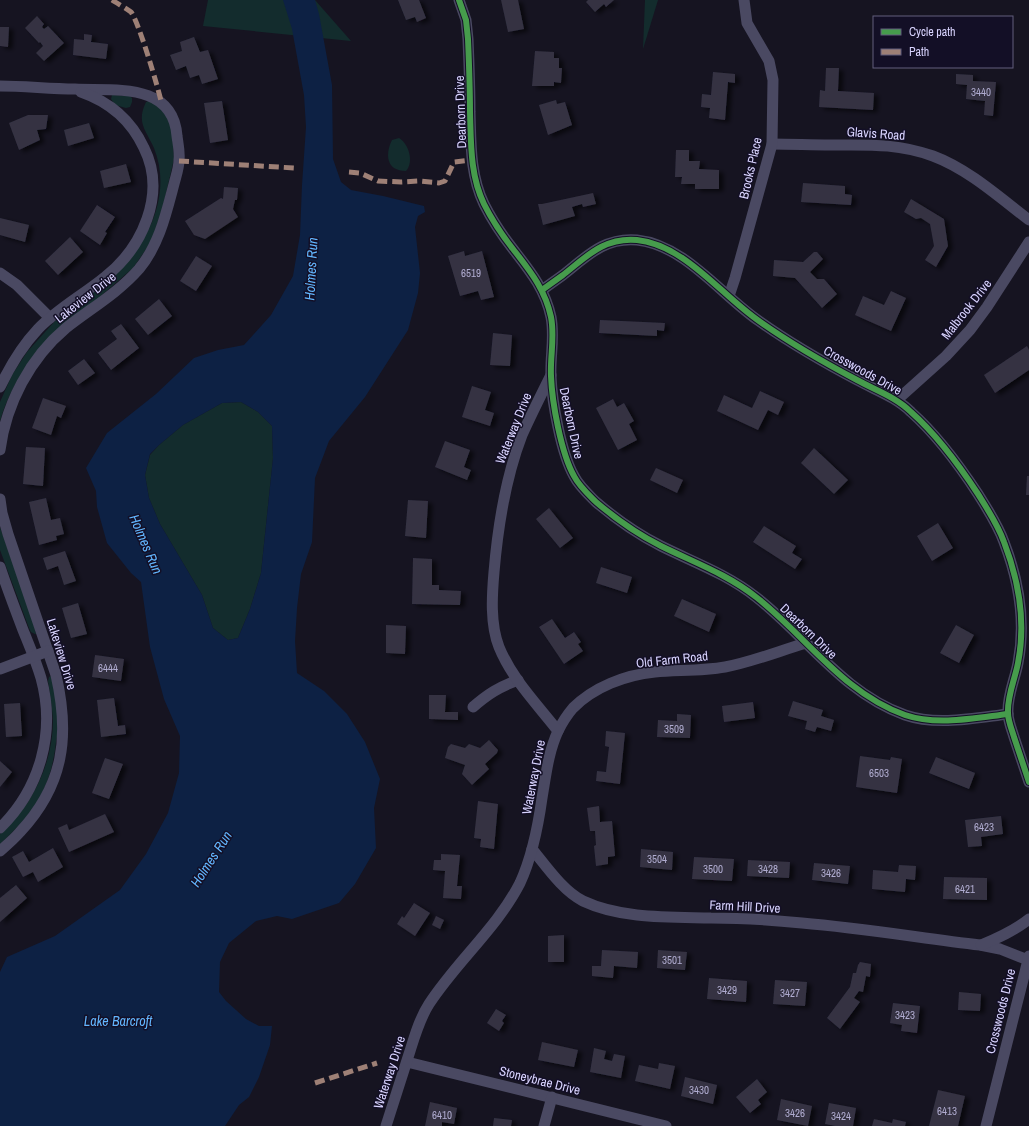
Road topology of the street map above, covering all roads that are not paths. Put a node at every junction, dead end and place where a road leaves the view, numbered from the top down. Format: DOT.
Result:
graph roads {
  1 [pos="459,0"];
  2 [pos="744,0"];
  3 [pos="0,86"];
  4 [pos="74,90"];
  5 [pos="772,144"];
  6 [pos="1029,220"];
  7 [pos="1029,242"];
  8 [pos="0,273"];
  9 [pos="542,290"];
  10 [pos="729,296"];
  11 [pos="50,318"];
  12 [pos="551,375"];
  13 [pos="0,388"];
  14 [pos="897,400"];
  15 [pos="0,450"];
  16 [pos="0,499"];
  17 [pos="0,567"];
  18 [pos="1025,637"];
  19 [pos="806,643"];
  20 [pos="48,651"];
  21 [pos="33,657"];
  22 [pos="0,669"];
  23 [pos="518,680"];
  24 [pos="473,708"];
  25 [pos="1008,714"];
  26 [pos="558,731"];
  27 [pos="1029,782"];
  28 [pos="0,828"];
  29 [pos="532,849"];
  30 [pos="0,851"];
  31 [pos="1029,919"];
  32 [pos="980,945"];
  33 [pos="1028,958"];
  34 [pos="407,1062"];
  35 [pos="552,1097"];
  36 [pos="386,1126"];
  37 [pos="544,1126"];
  38 [pos="666,1126"];
  39 [pos="986,1126"];
  1 -- 9 [label="street, Dearborn Drive"];
  2 -- 5 [label="street, Brooks Place"];
  3 -- 4 [label="street"];
  4 -- 11 [label="street, Lakeview Drive"];
  4 -- 15 [label="street, Lakeview Drive"];
  5 -- 6 [label="street, Glavis Road"];
  5 -- 10 [label="street, Brooks Place"];
  7 -- 14 [label="street, Malbrook Drive"];
  8 -- 11 [label="street"];
  9 -- 10 [label="street, Crosswoods Drive"];
  9 -- 12 [label="street, Dearborn Drive"];
  10 -- 14 [label="street, Crosswoods Drive"];
  11 -- 13 [label="street, Lakeview Drive"];
  12 -- 19 [label="street, Dearborn Drive"];
  12 -- 23 [label="street, Waterway Drive"];
  14 -- 18 [label="street, Crosswoods Drive"];
  16 -- 20 [label="street, Lakeview Drive"];
  17 -- 21 [label="street, Lakeview Drive"];
  18 -- 25 [label="street, Crosswoods Drive"];
  19 -- 25 [label="street, Dearborn Drive"];
  19 -- 26 [label="street, Old Farm Road"];
  20 -- 21 [label="street"];
  20 -- 30 [label="street, Lakeview Drive"];
  21 -- 22 [label="street"];
  21 -- 28 [label="street, Lakeview Drive"];
  23 -- 24 [label="street"];
  23 -- 26 [label="street, Waterway Drive"];
  25 -- 27 [label="street, Crosswoods Drive"];
  26 -- 29 [label="street, Waterway Drive"];
  29 -- 32 [label="street, Farm Hill Drive"];
  29 -- 34 [label="street, Waterway Drive"];
  31 -- 32 [label="street"];
  32 -- 33 [label="street, Crosswoods Drive"];
  33 -- 39 [label="street, Crosswoods Drive"];
  34 -- 35 [label="street, Stoneybrae Drive"];
  34 -- 36 [label="street, Waterway Drive"];
  35 -- 37 [label="street"];
  35 -- 38 [label="street, Stoneybrae Drive"];
}
